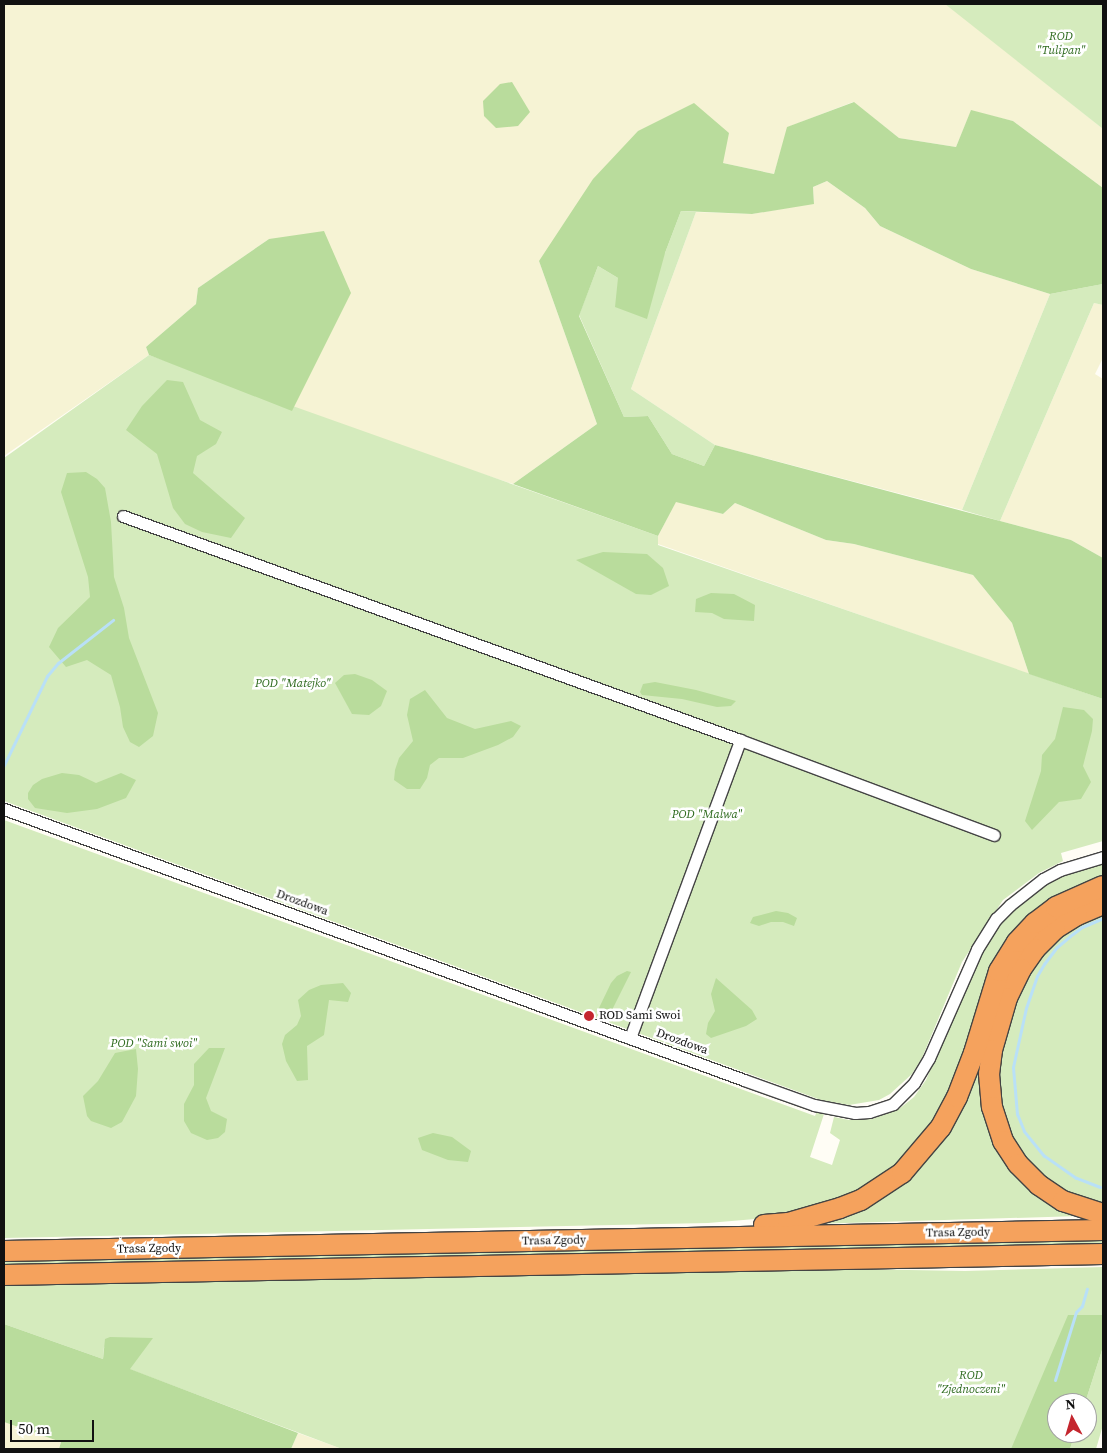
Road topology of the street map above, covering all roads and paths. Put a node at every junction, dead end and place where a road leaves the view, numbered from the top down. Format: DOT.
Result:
graph roads {
  1 [pos="122,516"];
  2 [pos="740,740"];
  3 [pos="4,809"];
  4 [pos="994,835"];
  5 [pos="1103,856"];
  6 [pos="1103,886"];
  7 [pos="1103,904"];
  8 [pos="630,1038"];
  9 [pos="1103,1214"];
  10 [pos="1103,1230"];
  11 [pos="643,1239"];
  12 [pos="4,1251"];
  13 [pos="1103,1254"];
  14 [pos="4,1275"];
  1 -- 2 [label="street"];
  2 -- 4 [label="street"];
  2 -- 8 [label="street"];
  3 -- 8 [label="street, Drozdowa"];
  5 -- 8 [label="street, Drozdowa"];
  6 -- 11 [label="highway"];
  7 -- 9 [label="highway"];
  10 -- 11 [label="highway, Trasa Zgody"];
  11 -- 12 [label="highway, Trasa Zgody"];
  13 -- 14 [label="highway, Trasa Zgody"];
}
